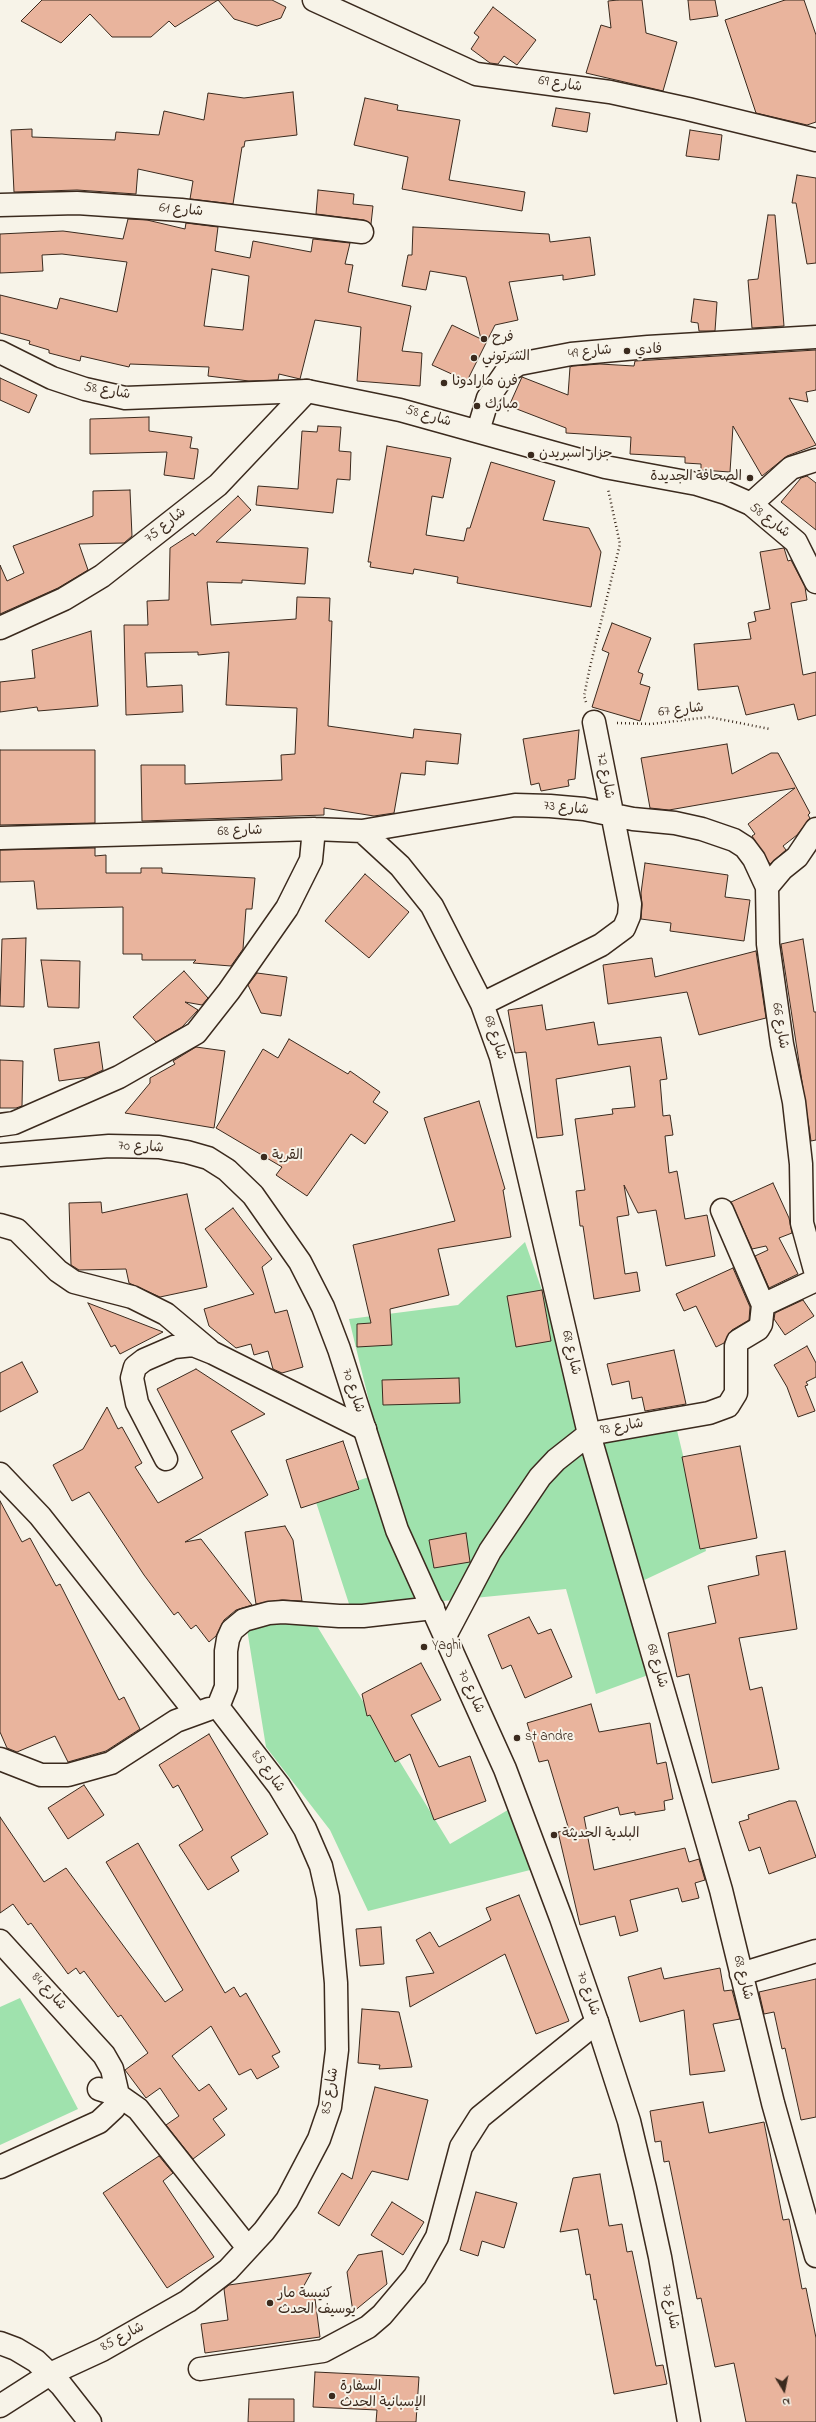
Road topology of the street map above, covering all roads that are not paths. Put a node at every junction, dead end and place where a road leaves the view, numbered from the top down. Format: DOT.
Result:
graph roads {
  1 [pos="314,0"];
  2 [pos="816,140"];
  3 [pos="0,205"];
  4 [pos="362,232"];
  5 [pos="816,337"];
  6 [pos="0,352"];
  7 [pos="307,391"];
  8 [pos="478,432"];
  9 [pos="816,460"];
  10 [pos="751,504"];
  11 [pos="816,582"];
  12 [pos="0,628"];
  13 [pos="594,722"];
  14 [pos="612,815"];
  15 [pos="314,829"];
  16 [pos="816,829"];
  17 [pos="362,831"];
  18 [pos="0,838"];
  19 [pos="767,887"];
  20 [pos="482,1004"];
  21 [pos="0,1125"];
  22 [pos="0,1155"];
  23 [pos="808,1168"];
  24 [pos="722,1210"];
  25 [pos="0,1225"];
  26 [pos="816,1274"];
  27 [pos="816,1280"];
  28 [pos="763,1305"];
  29 [pos="213,1353"];
  30 [pos="365,1429"];
  31 [pos="589,1434"];
  32 [pos="166,1459"];
  33 [pos="0,1474"];
  34 [pos="433,1608"];
  35 [pos="445,1636"];
  36 [pos="218,1707"];
  37 [pos="196,1713"];
  38 [pos="0,1759"];
  39 [pos="4,1951"];
  40 [pos="816,1951"];
  41 [pos="741,1974"];
  42 [pos="597,2022"];
  43 [pos="108,2092"];
  44 [pos="0,2167"];
  45 [pos="248,2248"];
  46 [pos="816,2256"];
  47 [pos="0,2344"];
  48 [pos="200,2369"];
  49 [pos="50,2374"];
  50 [pos="0,2406"];
  51 [pos="90,2422"];
  52 [pos="689,2422"];
  1 -- 2 [label="street, شارع 69"];
  3 -- 4 [label="street, شارع 61"];
  5 -- 8 [label="street, شارع 49"];
  6 -- 7 [label="street, شارع 58"];
  7 -- 8 [label="street, شارع 58"];
  7 -- 12 [label="street, شارع 75"];
  8 -- 10 [label="street, شارع 58"];
  9 -- 10 [label="street"];
  10 -- 11 [label="street, شارع 58"];
  13 -- 14 [label="street, شارع 72"];
  14 -- 17 [label="street, شارع 73"];
  14 -- 19 [label="street, شارع 73"];
  14 -- 20 [label="street, شارع 72"];
  15 -- 17 [label="street, شارع 68"];
  15 -- 18 [label="street, شارع 68"];
  15 -- 21 [label="street"];
  16 -- 19 [label="street"];
  17 -- 20 [label="street, شارع 68"];
  19 -- 23 [label="street, شارع 66"];
  20 -- 31 [label="street, شارع 68"];
  22 -- 30 [label="street, شارع 70"];
  23 -- 26 [label="street, شارع 66"];
  24 -- 28 [label="street"];
  25 -- 29 [label="street"];
  27 -- 28 [label="street"];
  28 -- 31 [label="street, شارع 93"];
  29 -- 30 [label="street"];
  29 -- 32 [label="street"];
  30 -- 34 [label="street, شارع 70"];
  31 -- 35 [label="street, شارع 93"];
  31 -- 41 [label="street, شارع 68"];
  33 -- 37 [label="street"];
  34 -- 35 [label="street, شارع 70"];
  34 -- 36 [label="street"];
  35 -- 42 [label="street, شارع 70"];
  36 -- 37 [label="street"];
  36 -- 45 [label="street, شارع 85"];
  37 -- 38 [label="street"];
  39 -- 43 [label="street, شارع 84"];
  40 -- 41 [label="street"];
  41 -- 46 [label="street, شارع 68"];
  42 -- 48 [label="street"];
  42 -- 52 [label="street, شارع 70"];
  43 -- 44 [label="street, شارع 84"];
  43 -- 45 [label="street"];
  45 -- 49 [label="street, شارع 85"];
  47 -- 49 [label="street"];
  49 -- 50 [label="street, شارع 85"];
  49 -- 51 [label="street"];
}
